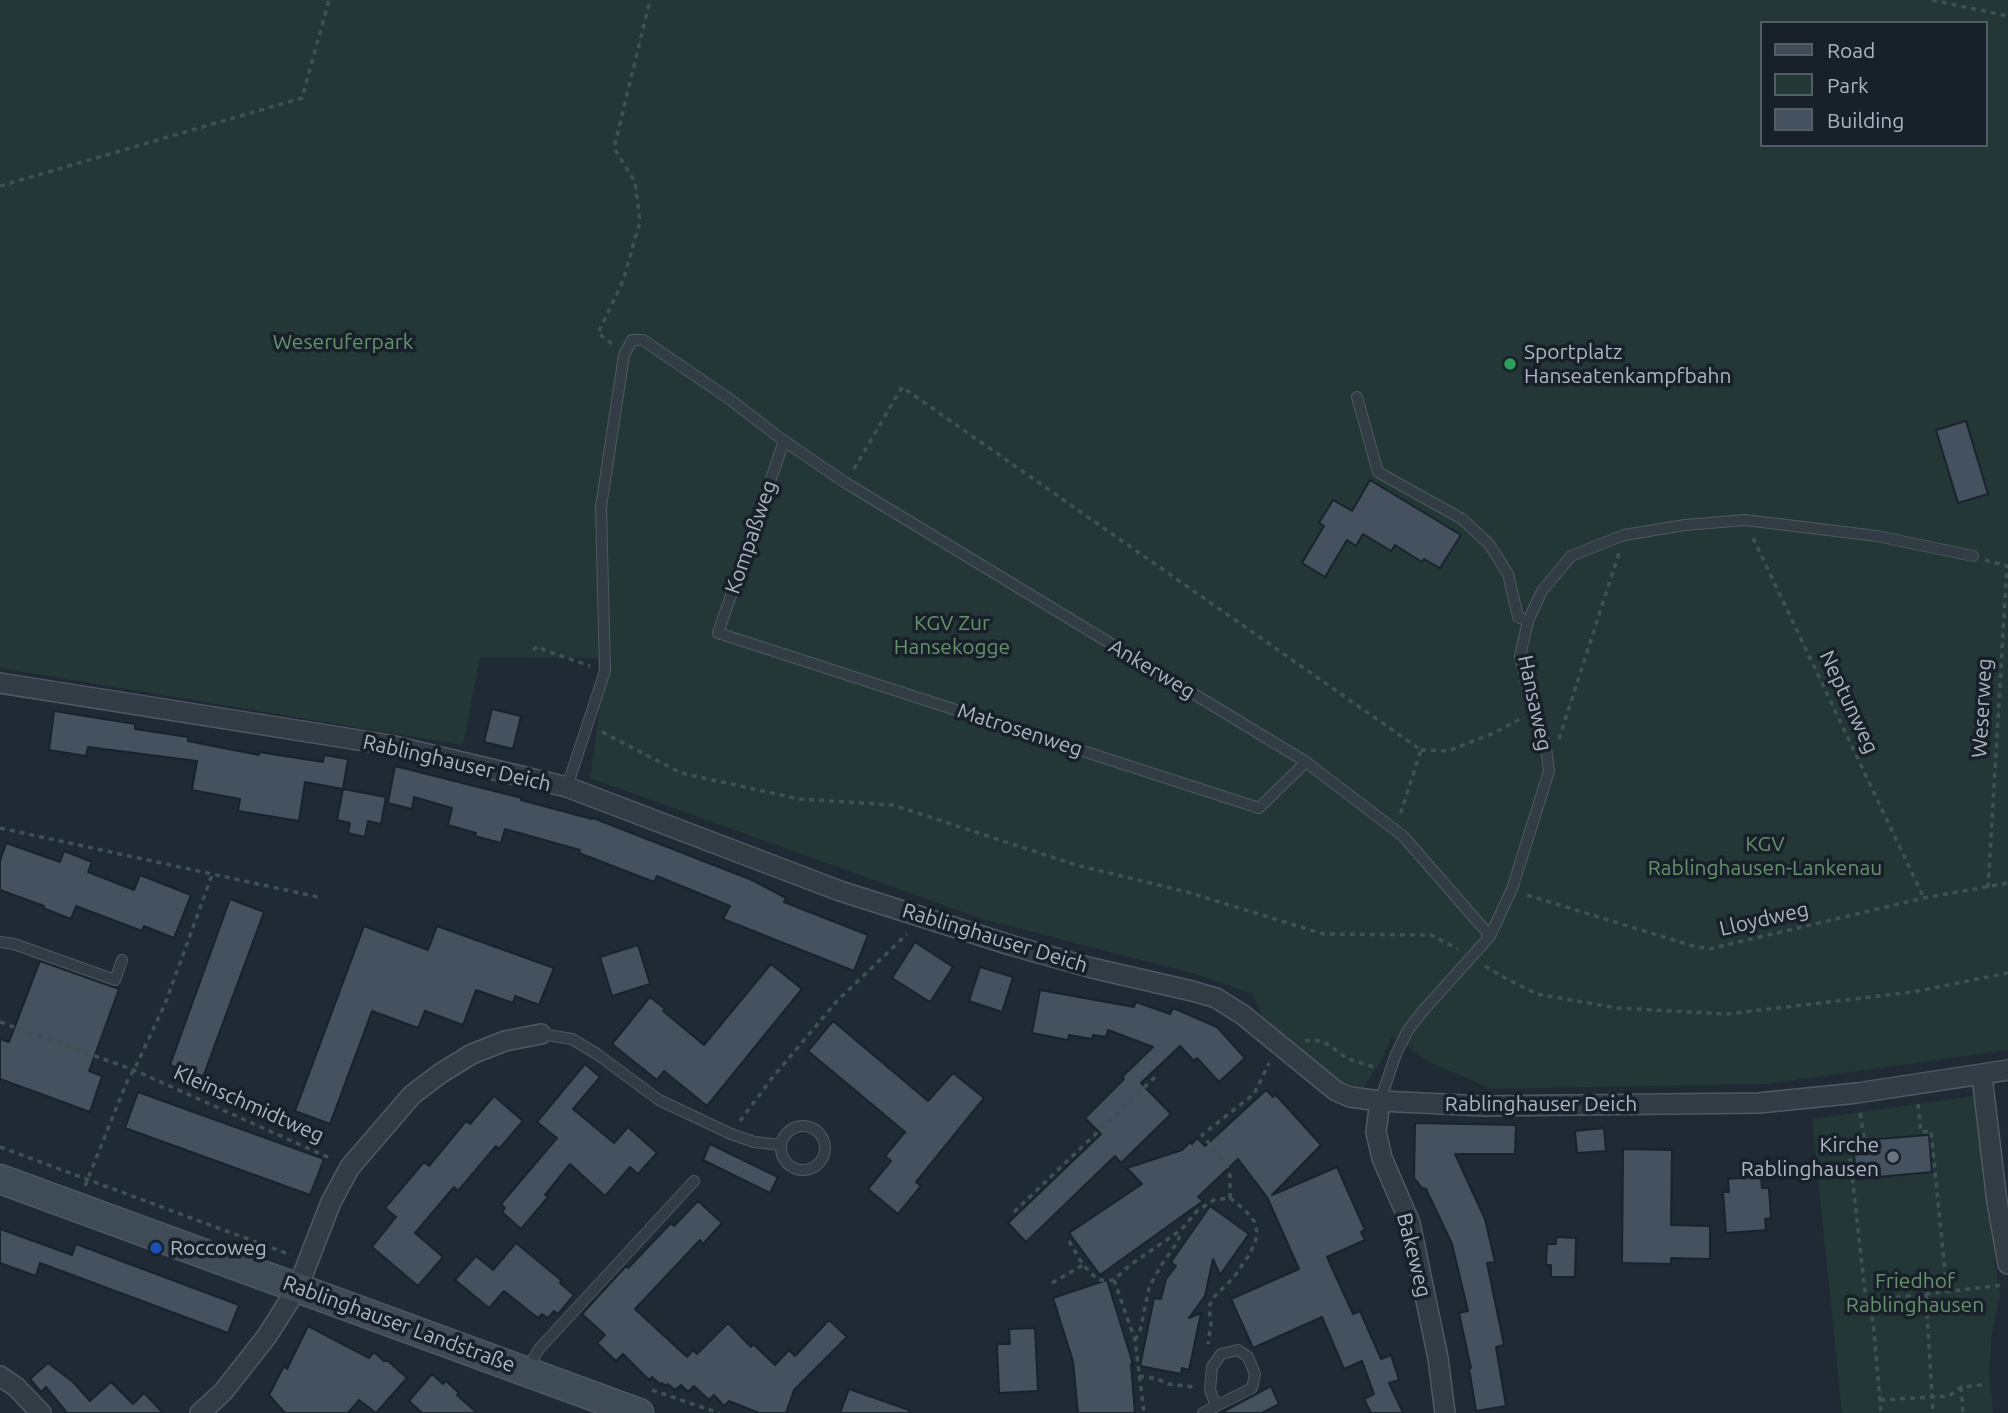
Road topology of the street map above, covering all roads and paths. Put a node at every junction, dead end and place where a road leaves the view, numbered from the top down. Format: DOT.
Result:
graph roads {
  1 [pos="329,0"];
  2 [pos="650,0"];
  3 [pos="1932,0"];
  4 [pos="2008,16"];
  5 [pos="0,186"];
  6 [pos="624,355"];
  7 [pos="1357,397"];
  8 [pos="784,441"];
  9 [pos="845,483"];
  10 [pos="1745,520"];
  11 [pos="1624,536"];
  12 [pos="1973,556"];
  13 [pos="2007,566"];
  14 [pos="1528,621"];
  15 [pos="718,633"];
  16 [pos="533,650"];
  17 [pos="605,671"];
  18 [pos="0,683"];
  19 [pos="1533,711"];
  20 [pos="588,724"];
  21 [pos="1421,750"];
  22 [pos="1306,762"];
  23 [pos="1549,771"];
  24 [pos="567,788"];
  25 [pos="0,828"];
  26 [pos="1403,836"];
  27 [pos="212,875"];
  28 [pos="2008,883"];
  29 [pos="1988,888"];
  30 [pos="1512,889"];
  31 [pos="318,897"];
  32 [pos="1924,898"];
  33 [pos="923,918"];
  34 [pos="1490,936"];
  35 [pos="0,942"];
  36 [pos="1471,956"];
  37 [pos="122,960"];
  38 [pos="2008,973"];
  39 [pos="0,1022"];
  40 [pos="541,1034"];
  41 [pos="1286,1050"];
  42 [pos="1266,1066"];
  43 [pos="134,1070"];
  44 [pos="2008,1070"];
  45 [pos="1390,1072"];
  46 [pos="1982,1076"];
  47 [pos="1155,1077"];
  48 [pos="1380,1101"];
  49 [pos="1919,1108"];
  50 [pos="1860,1116"];
  51 [pos="731,1134"];
  52 [pos="780,1145"];
  53 [pos="0,1147"];
  54 [pos="350,1167"];
  55 [pos="0,1179"];
  56 [pos="88,1179"];
  57 [pos="694,1181"];
  58 [pos="1230,1198"];
  59 [pos="76,1208"];
  60 [pos="1014,1212"];
  61 [pos="1181,1230"];
  62 [pos="1069,1241"];
  63 [pos="2008,1264"];
  64 [pos="1083,1265"];
  65 [pos="303,1275"];
  66 [pos="1114,1280"];
  67 [pos="1052,1283"];
  68 [pos="2008,1283"];
  69 [pos="1947,1292"];
  70 [pos="1926,1294"];
  71 [pos="1866,1301"];
  72 [pos="1135,1340"];
  73 [pos="1216,1362"];
  74 [pos="526,1371"];
  75 [pos="0,1376"];
  76 [pos="1139,1376"];
  77 [pos="1983,1385"];
  78 [pos="1961,1387"];
  79 [pos="1210,1390"];
  80 [pos="1933,1397"];
  81 [pos="1880,1400"];
  82 [pos="642,1401"];
  83 [pos="1216,1406"];
  84 [pos="41,1413"];
  85 [pos="200,1413"];
  86 [pos="719,1413"];
  87 [pos="1144,1413"];
  88 [pos="1203,1413"];
  89 [pos="1446,1413"];
  90 [pos="1881,1413"];
  91 [pos="1933,1413"];
  92 [pos="1962,1413"];
  1 -- 5 [label="path"];
  2 -- 6 [label="path"];
  3 -- 4 [label="path"];
  6 -- 8 [label="lane, Ankerweg"];
  6 -- 17 [label="lane"];
  7 -- 14 [label="lane"];
  8 -- 9 [label="lane, Ankerweg"];
  8 -- 15 [label="lane, Kompaßweg"];
  9 -- 21 [label="path"];
  9 -- 22 [label="lane, Ankerweg"];
  10 -- 11 [label="lane, Hansaweg"];
  10 -- 12 [label="lane, Hansaweg"];
  10 -- 32 [label="path, Neptunweg"];
  11 -- 14 [label="lane, Hansaweg"];
  11 -- 23 [label="path"];
  12 -- 13 [label="path, Weserweg"];
  13 -- 29 [label="path, Weserweg"];
  14 -- 19 [label="lane, Hansaweg"];
  15 -- 22 [label="lane, Matrosenweg"];
  16 -- 17 [label="path"];
  17 -- 20 [label="lane"];
  18 -- 24 [label="street, Rablinghauser Deich"];
  19 -- 21 [label="path"];
  19 -- 23 [label="lane, Hansaweg"];
  20 -- 24 [label="lane"];
  20 -- 36 [label="path"];
  21 -- 26 [label="path"];
  22 -- 26 [label="lane, Ankerweg"];
  23 -- 30 [label="lane, Hansaweg"];
  24 -- 33 [label="street, Rablinghauser Deich"];
  25 -- 27 [label="path"];
  26 -- 34 [label="lane, Ankerweg"];
  27 -- 31 [label="path"];
  27 -- 43 [label="path"];
  28 -- 29 [label="path, Lloydweg"];
  29 -- 32 [label="path, Lloydweg"];
  30 -- 32 [label="path, Lloydweg"];
  30 -- 34 [label="lane, Hansaweg"];
  33 -- 41 [label="street, Rablinghauser Deich"];
  33 -- 51 [label="path"];
  34 -- 36 [label="lane, Hansaweg"];
  35 -- 37 [label="lane"];
  36 -- 38 [label="path"];
  36 -- 45 [label="lane, Hansaweg"];
  39 -- 43 [label="path, Kleinschmidtweg"];
  40 -- 51 [label="lane"];
  40 -- 54 [label="street"];
  41 -- 45 [label="path"];
  41 -- 48 [label="street, Rablinghauser Deich"];
  42 -- 58 [label="path"];
  43 -- 54 [label="path, Kleinschmidtweg"];
  43 -- 56 [label="path"];
  44 -- 46 [label="street, Rablinghauser Deich"];
  45 -- 48 [label="lane, Hansaweg"];
  46 -- 48 [label="street, Rablinghauser Deich"];
  46 -- 63 [label="street"];
  47 -- 60 [label="path"];
  48 -- 89 [label="street, Bakeweg"];
  49 -- 69 [label="path"];
  50 -- 71 [label="path"];
  51 -- 52 [label="lane"];
  52 -- 52 [label="lane"];
  53 -- 56 [label="path"];
  54 -- 65 [label="street"];
  55 -- 59 [label="street, Rablinghauser Landstraße"];
  56 -- 59 [label="path"];
  56 -- 65 [label="path"];
  57 -- 74 [label="lane"];
  58 -- 61 [label="path"];
  58 -- 73 [label="path"];
  59 -- 65 [label="street, Rablinghauser Landstraße"];
  61 -- 66 [label="path"];
  61 -- 72 [label="path"];
  62 -- 64 [label="path"];
  64 -- 66 [label="path"];
  64 -- 67 [label="path"];
  65 -- 74 [label="street, Rablinghauser Landstraße"];
  65 -- 85 [label="street"];
  66 -- 72 [label="path"];
  68 -- 69 [label="path"];
  69 -- 70 [label="path"];
  70 -- 71 [label="path"];
  70 -- 80 [label="path"];
  71 -- 81 [label="path"];
  72 -- 76 [label="path"];
  73 -- 79 [label="lane"];
  73 -- 83 [label="lane"];
  74 -- 82 [label="street, Rablinghauser Landstraße"];
  75 -- 84 [label="street"];
  76 -- 79 [label="path"];
  76 -- 87 [label="path"];
  77 -- 78 [label="path"];
  78 -- 80 [label="path"];
  78 -- 92 [label="path"];
  79 -- 83 [label="lane"];
  80 -- 81 [label="path"];
  80 -- 91 [label="path"];
  81 -- 90 [label="path"];
  82 -- 86 [label="path"];
  83 -- 88 [label="lane"];
}
